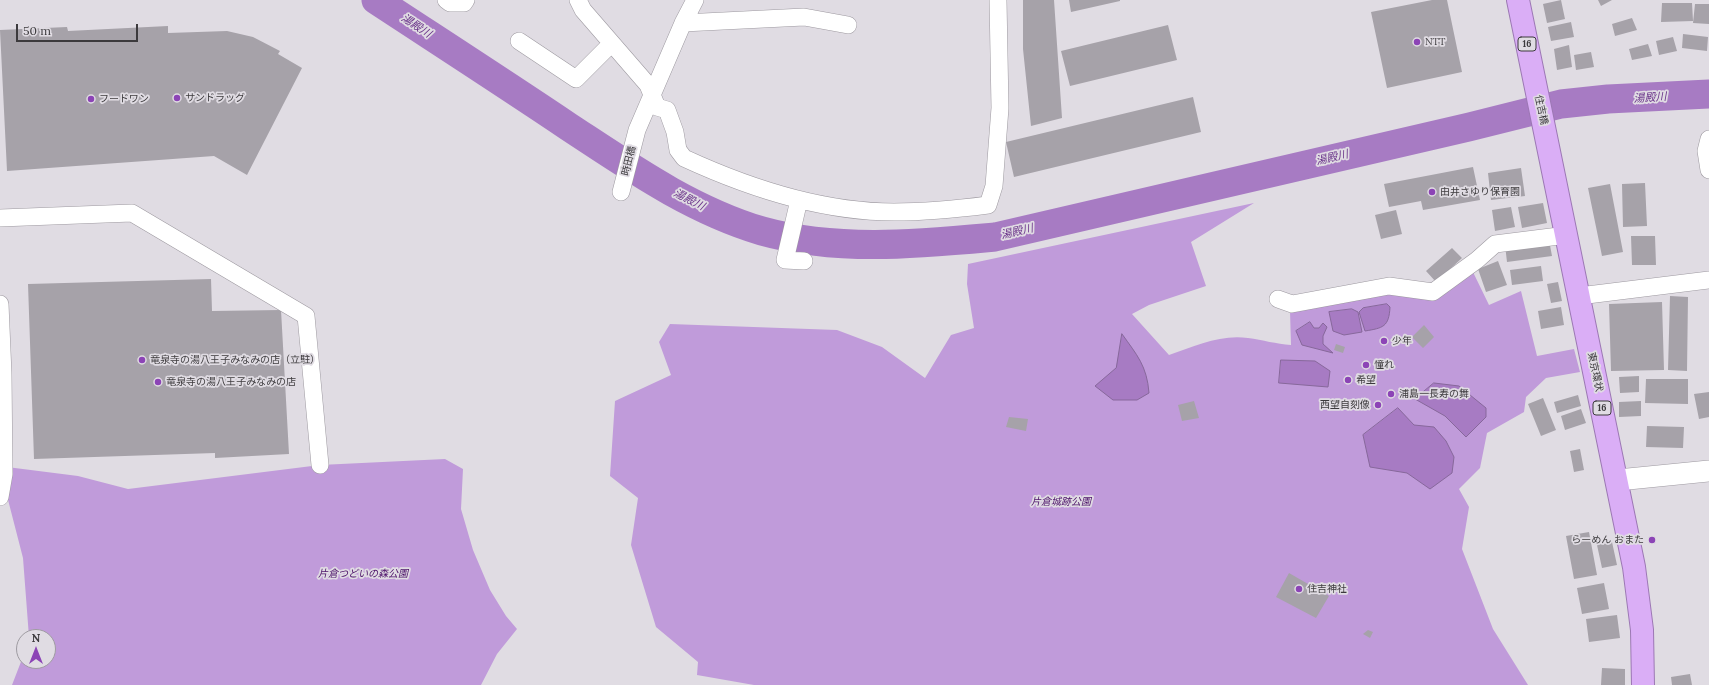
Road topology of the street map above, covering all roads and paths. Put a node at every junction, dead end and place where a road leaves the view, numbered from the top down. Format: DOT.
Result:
graph roads {
  1 [pos="446,0"];
  2 [pos="466,0"];
  3 [pos="578,0"];
  4 [pos="695,0"];
  5 [pos="998,0"];
  6 [pos="1518,0"];
  7 [pos="683,23"];
  8 [pos="848,25"];
  9 [pos="519,40"];
  10 [pos="611,44"];
  11 [pos="652,96"];
  12 [pos="1545,132"];
  13 [pos="1709,139"];
  14 [pos="1709,170"];
  15 [pos="621,190"];
  16 [pos="798,202"];
  17 [pos="0,218"];
  18 [pos="1567,235"];
  19 [pos="804,261"];
  20 [pos="1709,280"];
  21 [pos="1580,296"];
  22 [pos="1278,300"];
  23 [pos="0,304"];
  24 [pos="320,465"];
  25 [pos="1709,471"];
  26 [pos="1618,480"];
  27 [pos="0,497"];
  28 [pos="1643,685"];
  1 -- 2 [label="street"];
  3 -- 10 [label="street"];
  4 -- 7 [label="street, 時田橋"];
  5 -- 16 [label="street"];
  6 -- 12 [label="highway, 住吉橋 / 16"];
  7 -- 8 [label="street"];
  7 -- 11 [label="street, 時田橋"];
  9 -- 10 [label="street"];
  10 -- 11 [label="street"];
  11 -- 15 [label="street, 時田橋"];
  11 -- 16 [label="street"];
  12 -- 18 [label="highway, 東京環状 / 16"];
  13 -- 14 [label="street"];
  16 -- 19 [label="street"];
  17 -- 24 [label="street"];
  18 -- 21 [label="highway, 東京環状 / 16"];
  18 -- 22 [label="street"];
  20 -- 21 [label="street"];
  21 -- 26 [label="highway, 東京環状 / 16"];
  23 -- 27 [label="street"];
  25 -- 26 [label="street"];
  26 -- 28 [label="highway, 東京環状 / 16"];
}
